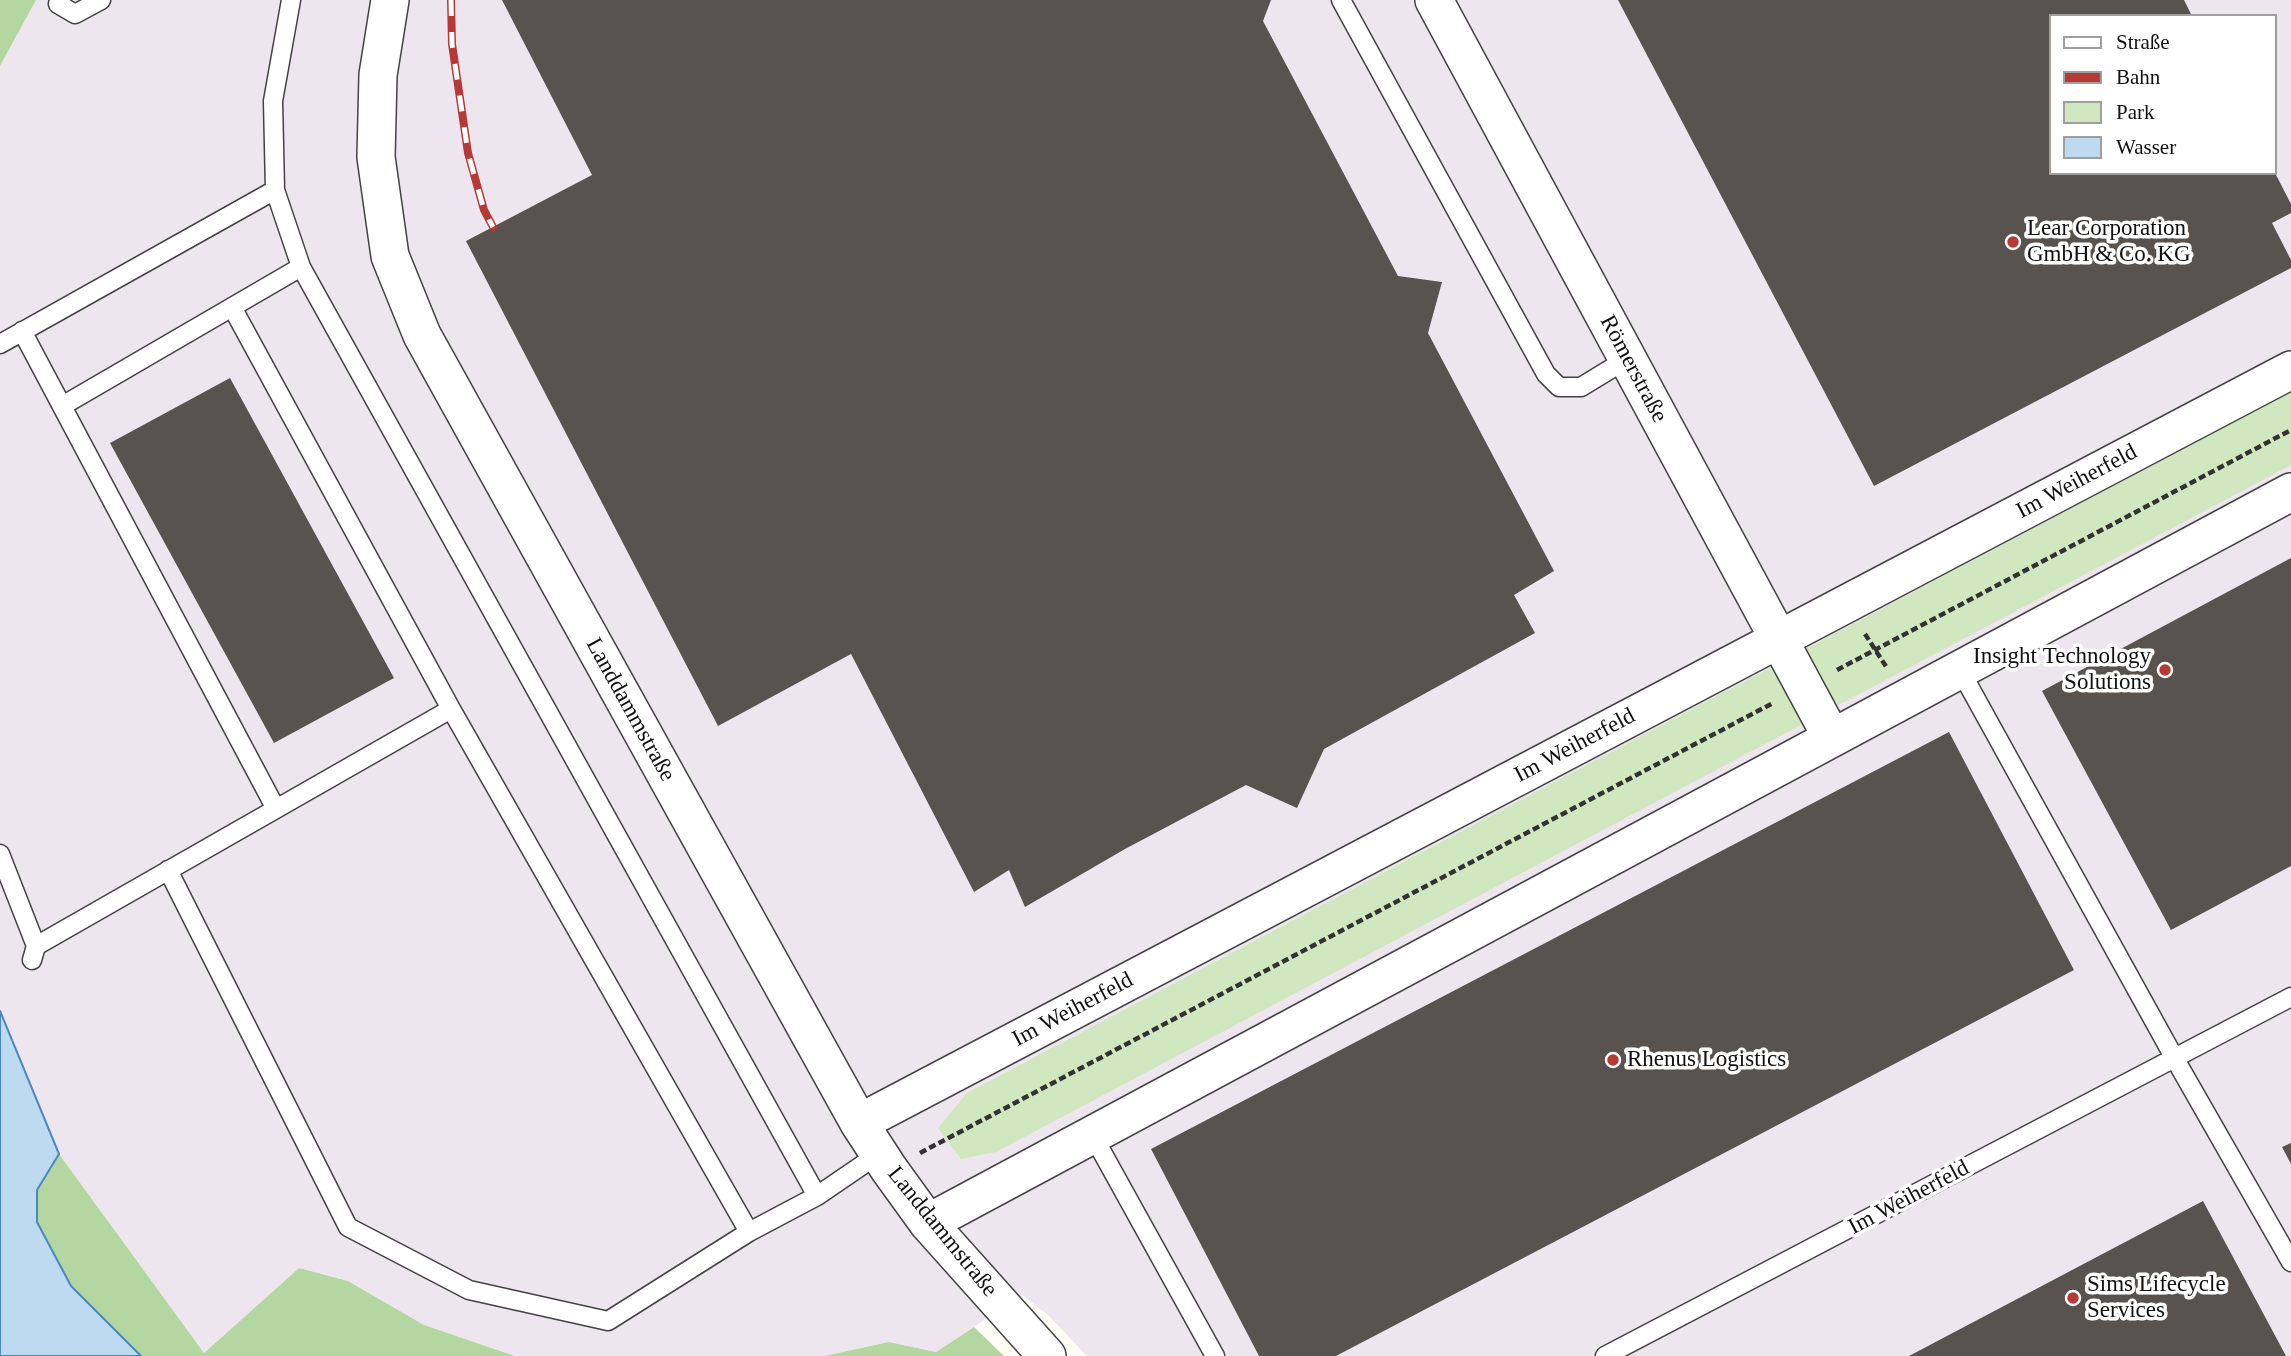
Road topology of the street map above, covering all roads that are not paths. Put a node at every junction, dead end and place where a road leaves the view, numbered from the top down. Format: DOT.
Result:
graph roads {
  1 [pos="101,0"];
  2 [pos="291,0"];
  3 [pos="390,0"];
  4 [pos="1341,0"];
  5 [pos="1434,0"];
  6 [pos="71,4"];
  7 [pos="275,190"];
  8 [pos="301,267"];
  9 [pos="232,307"];
  10 [pos="22,331"];
  11 [pos="0,344"];
  12 [pos="1627,359"];
  13 [pos="2291,370"];
  14 [pos="62,406"];
  15 [pos="2291,492"];
  16 [pos="1779,639"];
  17 [pos="1960,670"];
  18 [pos="451,709"];
  19 [pos="1832,738"];
  20 [pos="276,809"];
  21 [pos="0,854"];
  22 [pos="168,870"];
  23 [pos="2291,997"];
  24 [pos="2175,1059"];
  25 [pos="859,1123"];
  26 [pos="1092,1134"];
  27 [pos="880,1153"];
  28 [pos="817,1196"];
  29 [pos="928,1223"];
  30 [pos="749,1233"];
  31 [pos="2291,1262"];
  32 [pos="1047,1356"];
  33 [pos="1215,1356"];
  34 [pos="1605,1356"];
  1 -- 6 [label="lane"];
  2 -- 7 [label="lane"];
  3 -- 25 [label="street, Landdammstraße"];
  4 -- 12 [label="lane"];
  5 -- 12 [label="street, Römerstraße"];
  7 -- 8 [label="lane"];
  7 -- 10 [label="lane"];
  8 -- 9 [label="lane"];
  8 -- 28 [label="lane"];
  9 -- 14 [label="lane"];
  9 -- 18 [label="lane"];
  10 -- 11 [label="lane"];
  10 -- 14 [label="lane"];
  12 -- 16 [label="street, Römerstraße"];
  13 -- 16 [label="street, Im Weiherfeld"];
  14 -- 20 [label="lane"];
  15 -- 17 [label="street"];
  16 -- 19 [label="street, Römerstraße"];
  16 -- 25 [label="street, Im Weiherfeld"];
  17 -- 19 [label="street"];
  17 -- 24 [label="lane"];
  18 -- 20 [label="lane"];
  18 -- 30 [label="lane"];
  19 -- 26 [label="street"];
  20 -- 22 [label="lane"];
  21 -- 22 [label="lane"];
  22 -- 30 [label="lane"];
  23 -- 24 [label="lane, Im Weiherfeld"];
  24 -- 31 [label="lane"];
  24 -- 34 [label="lane, Im Weiherfeld"];
  25 -- 27 [label="street, Landdammstraße"];
  26 -- 29 [label="street"];
  26 -- 33 [label="lane"];
  27 -- 28 [label="lane"];
  27 -- 29 [label="street, Landdammstraße"];
  28 -- 30 [label="lane"];
  29 -- 32 [label="street, Landdammstraße"];
}
